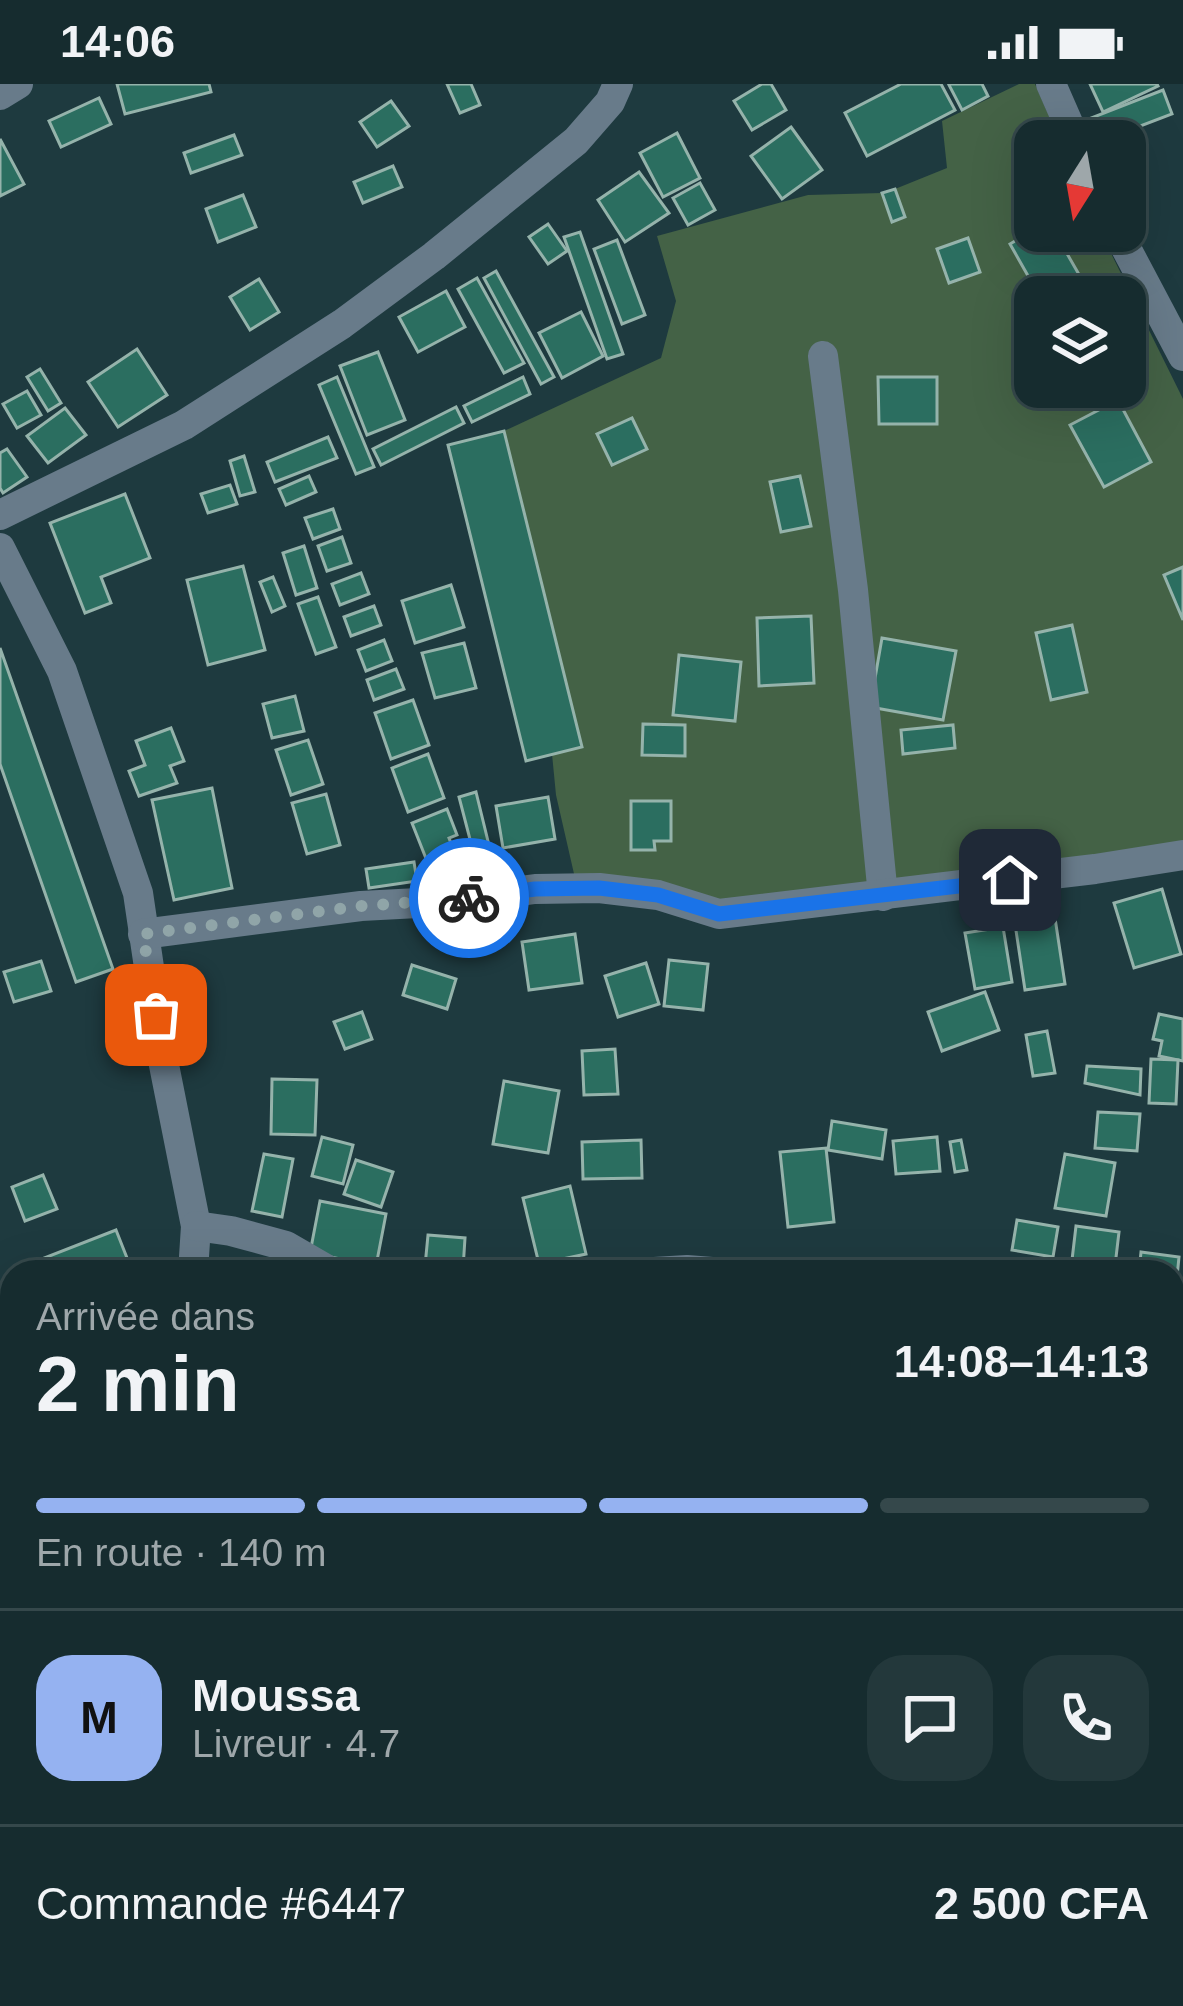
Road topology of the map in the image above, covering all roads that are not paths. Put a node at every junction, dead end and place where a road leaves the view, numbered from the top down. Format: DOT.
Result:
graph roads {
  1 [pos="18,84"];
  2 [pos="618,84"];
  3 [pos="1051,84"];
  4 [pos="0,95"];
  5 [pos="1067,120"];
  6 [pos="1128,252"];
  7 [pos="823,356"];
  8 [pos="1183,356"];
  9 [pos="0,515"];
  10 [pos="0,548"];
  11 [pos="1183,855"];
  12 [pos="883,896"];
  13 [pos="143,934"];
  14 [pos="196,1226"];
  15 [pos="194,1260"];
  16 [pos="310,1260"];
  1 -- 4 [label="street"];
  2 -- 9 [label="street"];
  3 -- 5 [label="street"];
  6 -- 8 [label="street"];
  7 -- 12 [label="street"];
  10 -- 13 [label="street"];
  11 -- 12 [label="street"];
  12 -- 13 [label="street"];
  13 -- 14 [label="street"];
  14 -- 15 [label="street"];
  14 -- 16 [label="street"];
}
